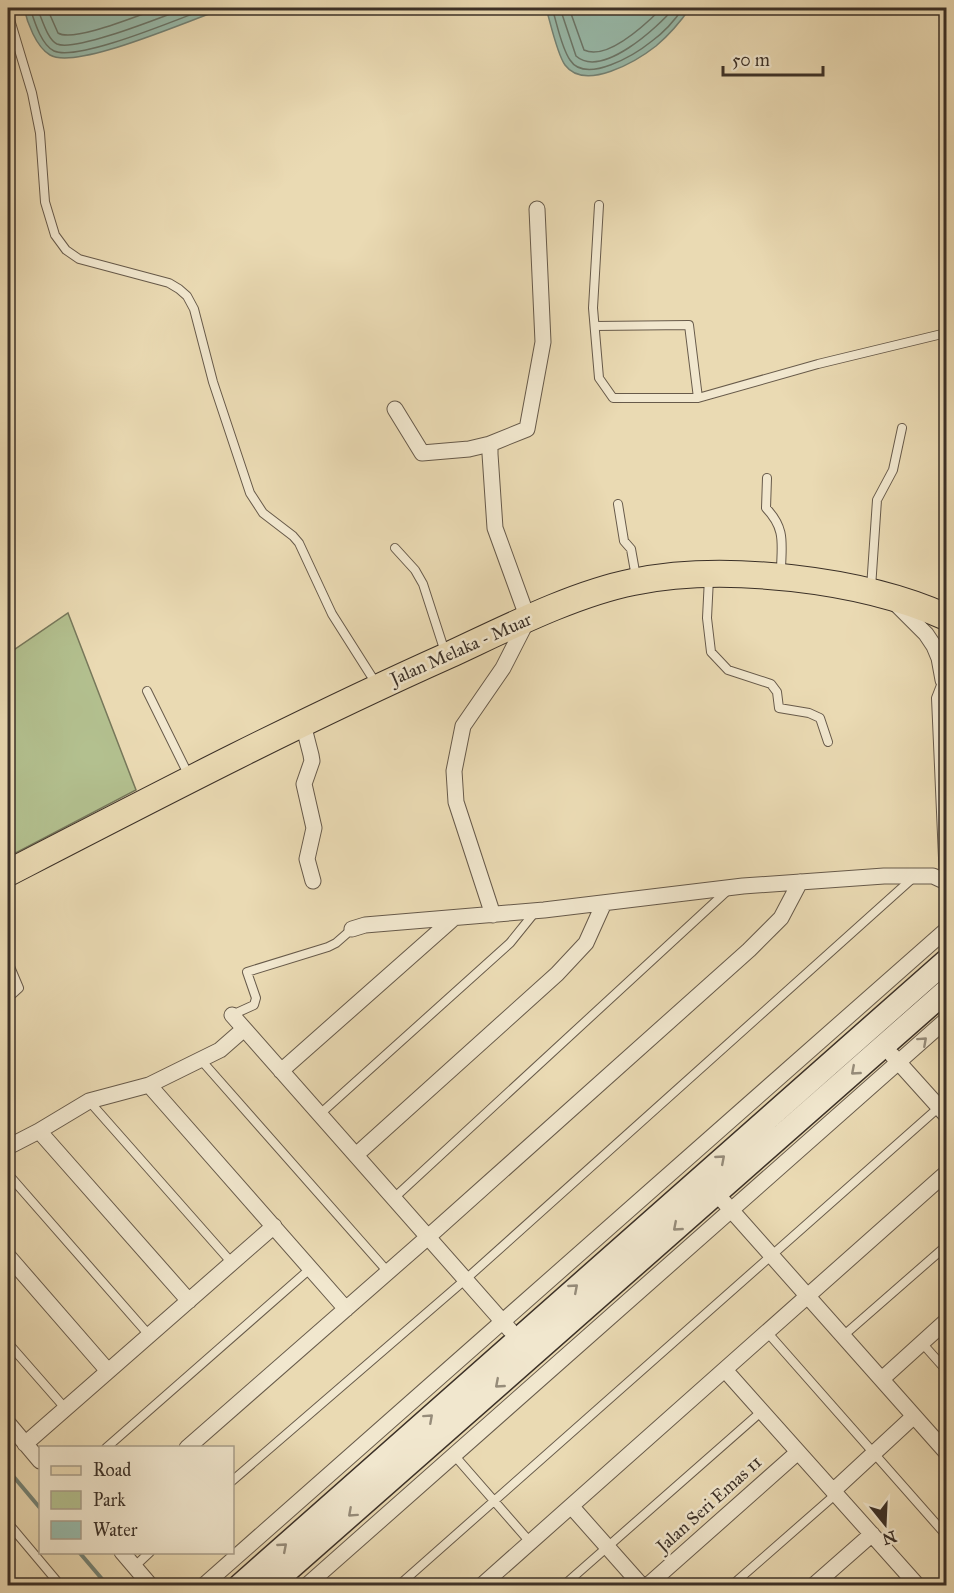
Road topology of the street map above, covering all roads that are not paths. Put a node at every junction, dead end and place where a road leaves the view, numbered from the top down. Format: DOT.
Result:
graph roads {
  1 [pos="8,13"];
  2 [pos="599,205"];
  3 [pos="537,209"];
  4 [pos="595,326"];
  5 [pos="946,333"];
  6 [pos="698,398"];
  7 [pos="395,409"];
  8 [pos="902,428"];
  9 [pos="490,444"];
  10 [pos="767,478"];
  11 [pos="618,504"];
  12 [pos="395,548"];
  13 [pos="710,574"];
  14 [pos="781,578"];
  15 [pos="636,581"];
  16 [pos="879,595"];
  17 [pos="946,617"];
  18 [pos="528,619"];
  19 [pos="446,656"];
  20 [pos="945,681"];
  21 [pos="378,686"];
  22 [pos="147,691"];
  23 [pos="303,724"];
  24 [pos="828,742"];
  25 [pos="942,749"];
  26 [pos="191,780"];
  27 [pos="8,873"];
  28 [pos="916,876"];
  29 [pos="945,880"];
  30 [pos="313,881"];
  31 [pos="800,882"];
  32 [pos="730,888"];
  33 [pos="604,903"];
  34 [pos="536,911"];
  35 [pos="493,915"];
  36 [pos="454,918"];
  37 [pos="352,929"];
  38 [pos="946,930"];
  39 [pos="946,961"];
  40 [pos="8,962"];
  41 [pos="946,991"];
  42 [pos="8,998"];
  43 [pos="232,1015"];
  44 [pos="946,1020"];
  45 [pos="244,1029"];
  46 [pos="868,1029"];
  47 [pos="891,1054"];
  48 [pos="201,1060"];
  49 [pos="281,1071"];
  50 [pos="149,1085"];
  51 [pos="89,1101"];
  52 [pos="944,1108"];
  53 [pos="320,1114"];
  54 [pos="39,1131"];
  55 [pos="8,1147"];
  56 [pos="356,1155"];
  57 [pos="946,1173"];
  58 [pos="8,1174"];
  59 [pos="716,1193"];
  60 [pos="394,1198"];
  61 [pos="731,1210"];
  62 [pos="274,1226"];
  63 [pos="428,1237"];
  64 [pos="946,1246"];
  65 [pos="772,1255"];
  66 [pos="8,1257"];
  67 [pos="232,1263"];
  68 [pos="311,1268"];
  69 [pos="388,1272"];
  70 [pos="466,1279"];
  71 [pos="808,1296"];
  72 [pos="189,1301"];
  73 [pos="346,1308"];
  74 [pos="946,1321"];
  75 [pos="767,1332"];
  76 [pos="149,1335"];
  77 [pos="843,1336"];
  78 [pos="518,1338"];
  79 [pos="8,1343"];
  80 [pos="922,1343"];
  81 [pos="725,1370"];
  82 [pos="946,1370"];
  83 [pos="108,1371"];
  84 [pos="882,1379"];
  85 [pos="65,1408"];
  86 [pos="762,1412"];
  87 [pos="914,1416"];
  88 [pos="8,1424"];
  89 [pos="25,1444"];
  90 [pos="108,1446"];
  91 [pos="189,1446"];
  92 [pos="798,1452"];
  93 [pos="946,1452"];
  94 [pos="874,1453"];
  95 [pos="454,1455"];
  96 [pos="39,1460"];
  97 [pos="234,1479"];
  98 [pos="834,1492"];
  99 [pos="494,1501"];
  100 [pos="571,1506"];
  101 [pos="8,1523"];
  102 [pos="872,1534"];
  103 [pos="946,1535"];
  104 [pos="530,1542"];
  105 [pos="607,1547"];
  106 [pos="124,1554"];
  107 [pos="148,1554"];
  108 [pos="134,1567"];
  109 [pos="909,1582"];
  110 [pos="61,1586"];
  111 [pos="151,1586"];
  112 [pos="203,1586"];
  113 [pos="239,1586"];
  114 [pos="270,1586"];
  115 [pos="306,1586"];
  116 [pos="398,1586"];
  117 [pos="481,1586"];
  118 [pos="563,1586"];
  119 [pos="642,1586"];
  120 [pos="647,1586"];
  121 [pos="731,1586"];
  122 [pos="813,1586"];
  1 -- 21 [label="lane"];
  2 -- 4 [label="lane"];
  3 -- 9 [label="street"];
  4 -- 6 [label="lane"];
  4 -- 6 [label="lane"];
  5 -- 6 [label="lane"];
  7 -- 9 [label="street"];
  8 -- 16 [label="lane"];
  9 -- 18 [label="street"];
  10 -- 14 [label="lane"];
  11 -- 15 [label="lane"];
  12 -- 19 [label="lane"];
  13 -- 14 [label="main road, Jalan Melaka - Muar"];
  13 -- 15 [label="main road, Jalan Melaka - Muar"];
  13 -- 24 [label="lane"];
  14 -- 16 [label="main road, Jalan Melaka - Muar"];
  15 -- 18 [label="main road, Jalan Melaka - Muar"];
  16 -- 17 [label="main road, Jalan Melaka - Muar"];
  16 -- 20 [label="street"];
  18 -- 19 [label="main road, Jalan Melaka - Muar"];
  18 -- 35 [label="street"];
  19 -- 21 [label="main road, Jalan Melaka - Muar"];
  20 -- 25 [label="lane"];
  21 -- 23 [label="main road, Jalan Melaka - Muar"];
  22 -- 26 [label="lane"];
  23 -- 26 [label="main road, Jalan Melaka - Muar"];
  23 -- 30 [label="street"];
  25 -- 29 [label="lane"];
  26 -- 27 [label="main road, Jalan Melaka - Muar"];
  28 -- 29 [label="street"];
  28 -- 31 [label="street"];
  28 -- 70 [label="lane"];
  31 -- 32 [label="street"];
  31 -- 63 [label="street"];
  32 -- 33 [label="street"];
  32 -- 60 [label="lane"];
  33 -- 34 [label="street"];
  33 -- 56 [label="street"];
  34 -- 35 [label="street"];
  34 -- 53 [label="lane"];
  35 -- 36 [label="street"];
  36 -- 37 [label="street"];
  36 -- 49 [label="street"];
  37 -- 43 [label="lane"];
  38 -- 78 [label="street"];
  39 -- 46 [label="street"];
  40 -- 42 [label="lane"];
  41 -- 47 [label="street"];
  43 -- 45 [label="street"];
  47 -- 44 [label="street, one-way"];
  45 -- 48 [label="street"];
  45 -- 49 [label="street"];
  46 -- 47 [label="street"];
  78 -- 46 [label="street, one-way"];
  47 -- 52 [label="street"];
  47 -- 59 [label="street, one-way"];
  47 -- 61 [label="street"];
  48 -- 50 [label="street"];
  48 -- 69 [label="lane"];
  49 -- 53 [label="street"];
  50 -- 51 [label="street"];
  50 -- 62 [label="street"];
  51 -- 54 [label="street"];
  51 -- 67 [label="lane"];
  52 -- 65 [label="lane"];
  53 -- 56 [label="street"];
  54 -- 55 [label="street"];
  54 -- 72 [label="street"];
  56 -- 60 [label="street"];
  57 -- 71 [label="street"];
  58 -- 76 [label="lane"];
  59 -- 61 [label="street"];
  59 -- 78 [label="street, one-way"];
  60 -- 63 [label="street"];
  61 -- 65 [label="street"];
  61 -- 95 [label="street"];
  62 -- 67 [label="street"];
  62 -- 68 [label="street"];
  63 -- 69 [label="street"];
  63 -- 70 [label="street"];
  64 -- 77 [label="lane"];
  65 -- 71 [label="street"];
  65 -- 99 [label="lane"];
  66 -- 83 [label="street"];
  67 -- 72 [label="street"];
  68 -- 73 [label="street"];
  68 -- 90 [label="lane"];
  69 -- 73 [label="street"];
  70 -- 78 [label="street"];
  70 -- 97 [label="lane"];
  71 -- 75 [label="street"];
  71 -- 77 [label="street"];
  72 -- 76 [label="street"];
  73 -- 91 [label="street"];
  74 -- 80 [label="street"];
  75 -- 81 [label="street"];
  75 -- 94 [label="lane"];
  76 -- 83 [label="street"];
  77 -- 84 [label="street"];
  78 -- 112 [label="street"];
  113 -- 78 [label="street, one-way"];
  78 -- 114 [label="street, one-way"];
  79 -- 85 [label="lane"];
  80 -- 82 [label="lane"];
  80 -- 84 [label="street"];
  81 -- 86 [label="street"];
  81 -- 100 [label="street"];
  83 -- 85 [label="street"];
  84 -- 87 [label="street"];
  85 -- 89 [label="street"];
  86 -- 92 [label="street"];
  86 -- 105 [label="lane"];
  87 -- 93 [label="street"];
  87 -- 94 [label="street"];
  88 -- 89 [label="street"];
  89 -- 96 [label="street"];
  92 -- 98 [label="street"];
  92 -- 120 [label="street, Jalan Seri Emas 11"];
  94 -- 98 [label="street"];
  94 -- 103 [label="lane"];
  95 -- 99 [label="lane"];
  95 -- 115 [label="street"];
  98 -- 102 [label="street"];
  98 -- 121 [label="lane"];
  99 -- 104 [label="lane"];
  99 -- 116 [label="lane"];
  100 -- 104 [label="street"];
  100 -- 105 [label="street"];
  101 -- 110 [label="lane"];
  102 -- 109 [label="street"];
  102 -- 122 [label="street"];
  104 -- 117 [label="street"];
  105 -- 118 [label="lane"];
  105 -- 119 [label="street"];
  106 -- 108 [label="street"];
  107 -- 108 [label="lane"];
  108 -- 111 [label="street"];
}
